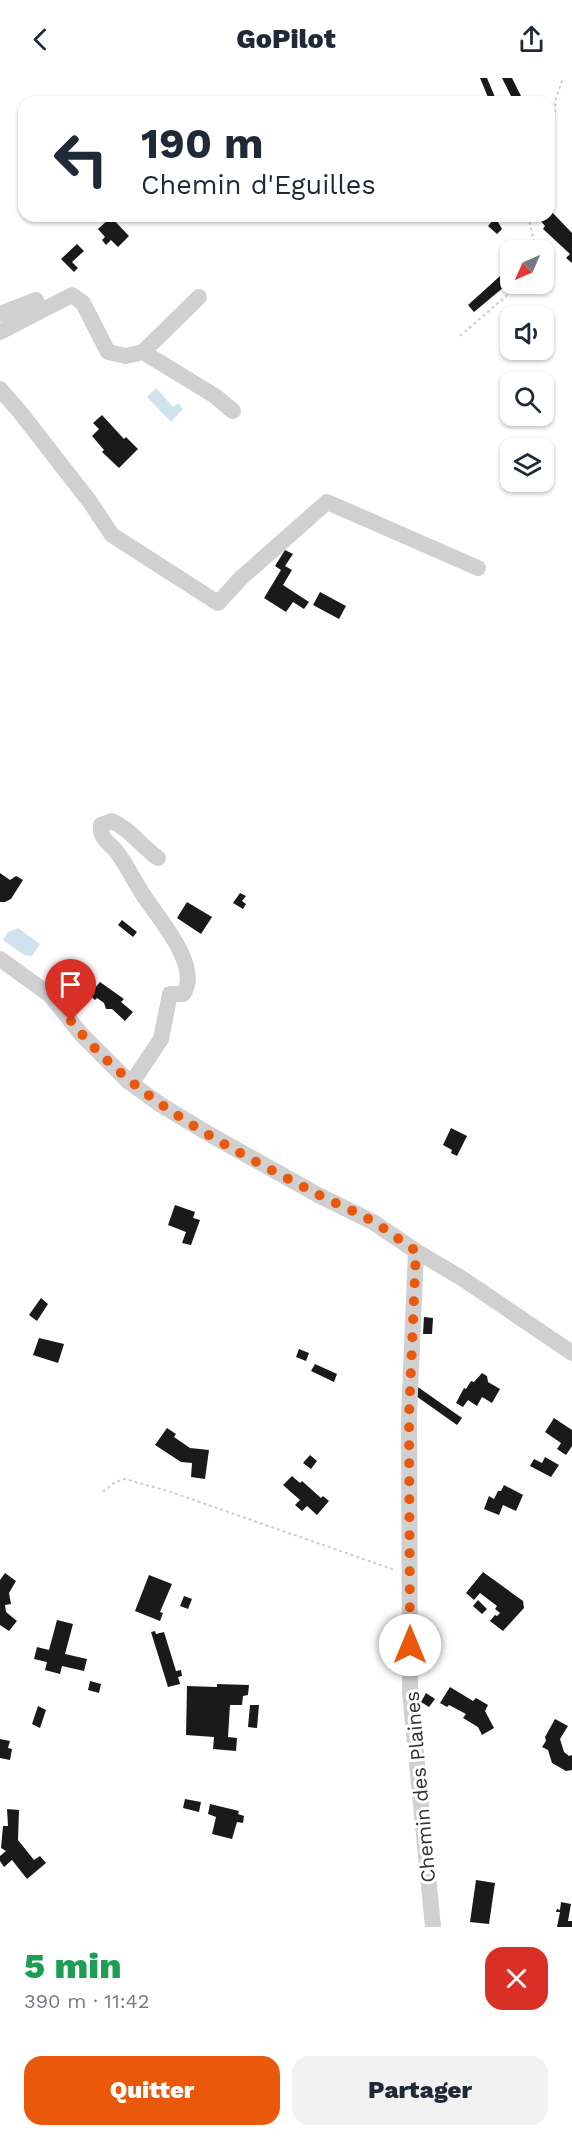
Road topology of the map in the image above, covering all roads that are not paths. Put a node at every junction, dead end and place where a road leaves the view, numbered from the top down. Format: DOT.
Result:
graph roads {
  1 [pos="199,297"];
  2 [pos="36,300"];
  3 [pos="0,314"];
  4 [pos="0,332"];
  5 [pos="143,352"];
  6 [pos="0,389"];
  7 [pos="233,411"];
  8 [pos="478,568"];
  9 [pos="158,858"];
  10 [pos="0,959"];
  11 [pos="129,1082"];
  12 [pos="416,1251"];
  13 [pos="572,1353"];
  14 [pos="433,1927"];
  1 -- 5 [label="street"];
  2 -- 3 [label="street"];
  4 -- 5 [label="street"];
  5 -- 7 [label="street"];
  6 -- 8 [label="street"];
  9 -- 11 [label="street"];
  10 -- 11 [label="street"];
  11 -- 12 [label="street"];
  12 -- 13 [label="street"];
  12 -- 14 [label="street, Chemin des Plaines"];
}
